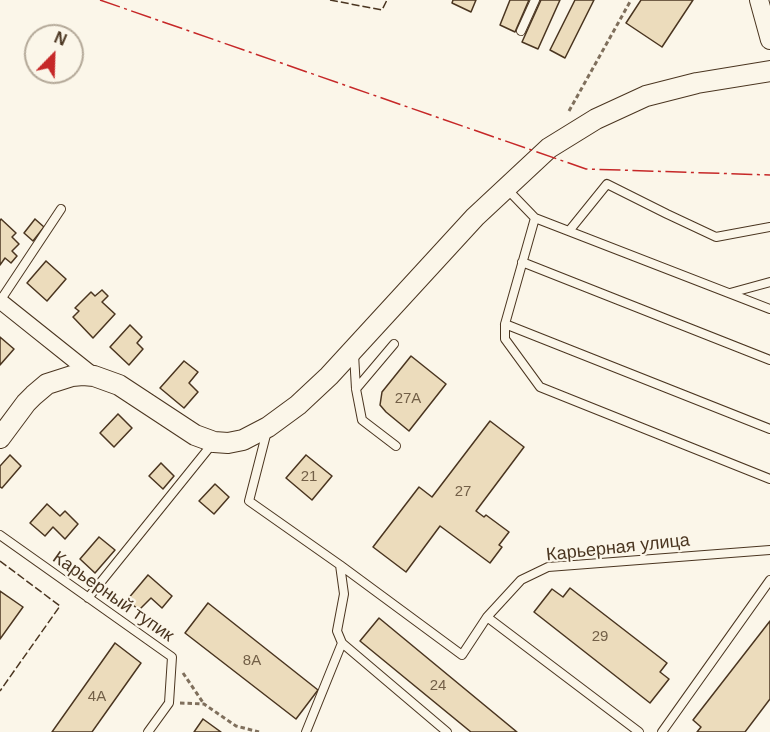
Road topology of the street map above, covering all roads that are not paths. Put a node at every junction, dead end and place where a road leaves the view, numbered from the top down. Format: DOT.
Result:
graph roads {
  1 [pos="535,0"];
  2 [pos="762,1"];
  3 [pos="521,31"];
  4 [pos="770,40"];
  5 [pos="770,71"];
  6 [pos="506,188"];
  7 [pos="61,209"];
  8 [pos="535,218"];
  9 [pos="770,227"];
  10 [pos="569,231"];
  11 [pos="522,262"];
  12 [pos="770,282"];
  13 [pos="730,293"];
  14 [pos="0,301"];
  15 [pos="770,309"];
  16 [pos="505,324"];
  17 [pos="394,344"];
  18 [pos="354,350"];
  19 [pos="770,360"];
  20 [pos="94,376"];
  21 [pos="356,389"];
  22 [pos="268,427"];
  23 [pos="770,429"];
  24 [pos="0,438"];
  25 [pos="214,442"];
  26 [pos="396,446"];
  27 [pos="770,479"];
  28 [pos="0,536"];
  29 [pos="770,550"];
  30 [pos="340,565"];
  31 [pos="770,580"];
  32 [pos="88,598"];
  33 [pos="487,618"];
  34 [pos="342,643"];
  35 [pos="148,732"];
  36 [pos="306,732"];
  37 [pos="447,732"];
  38 [pos="639,732"];
  39 [pos="662,732"];
  1 -- 3 [label="lane"];
  2 -- 4 [label="street"];
  5 -- 6 [label="main road"];
  6 -- 8 [label="lane"];
  6 -- 18 [label="main road"];
  7 -- 14 [label="lane"];
  8 -- 10 [label="lane"];
  8 -- 11 [label="lane"];
  9 -- 10 [label="lane"];
  10 -- 13 [label="lane"];
  11 -- 16 [label="lane"];
  11 -- 19 [label="lane"];
  12 -- 13 [label="lane"];
  13 -- 15 [label="lane"];
  14 -- 20 [label="street"];
  16 -- 23 [label="lane"];
  16 -- 27 [label="lane"];
  17 -- 21 [label="lane"];
  18 -- 21 [label="lane"];
  18 -- 22 [label="main road"];
  20 -- 24 [label="main road"];
  20 -- 25 [label="main road"];
  21 -- 26 [label="lane"];
  22 -- 25 [label="main road"];
  22 -- 30 [label="lane"];
  25 -- 32 [label="lane"];
  28 -- 32 [label="lane, Карьерный тупик"];
  29 -- 33 [label="lane, Карьерная улица"];
  30 -- 33 [label="lane, Карьерная улица"];
  30 -- 34 [label="lane"];
  31 -- 39 [label="lane"];
  32 -- 35 [label="lane, Карьерный тупик"];
  33 -- 38 [label="lane"];
  34 -- 36 [label="lane"];
  34 -- 37 [label="lane"];
}
